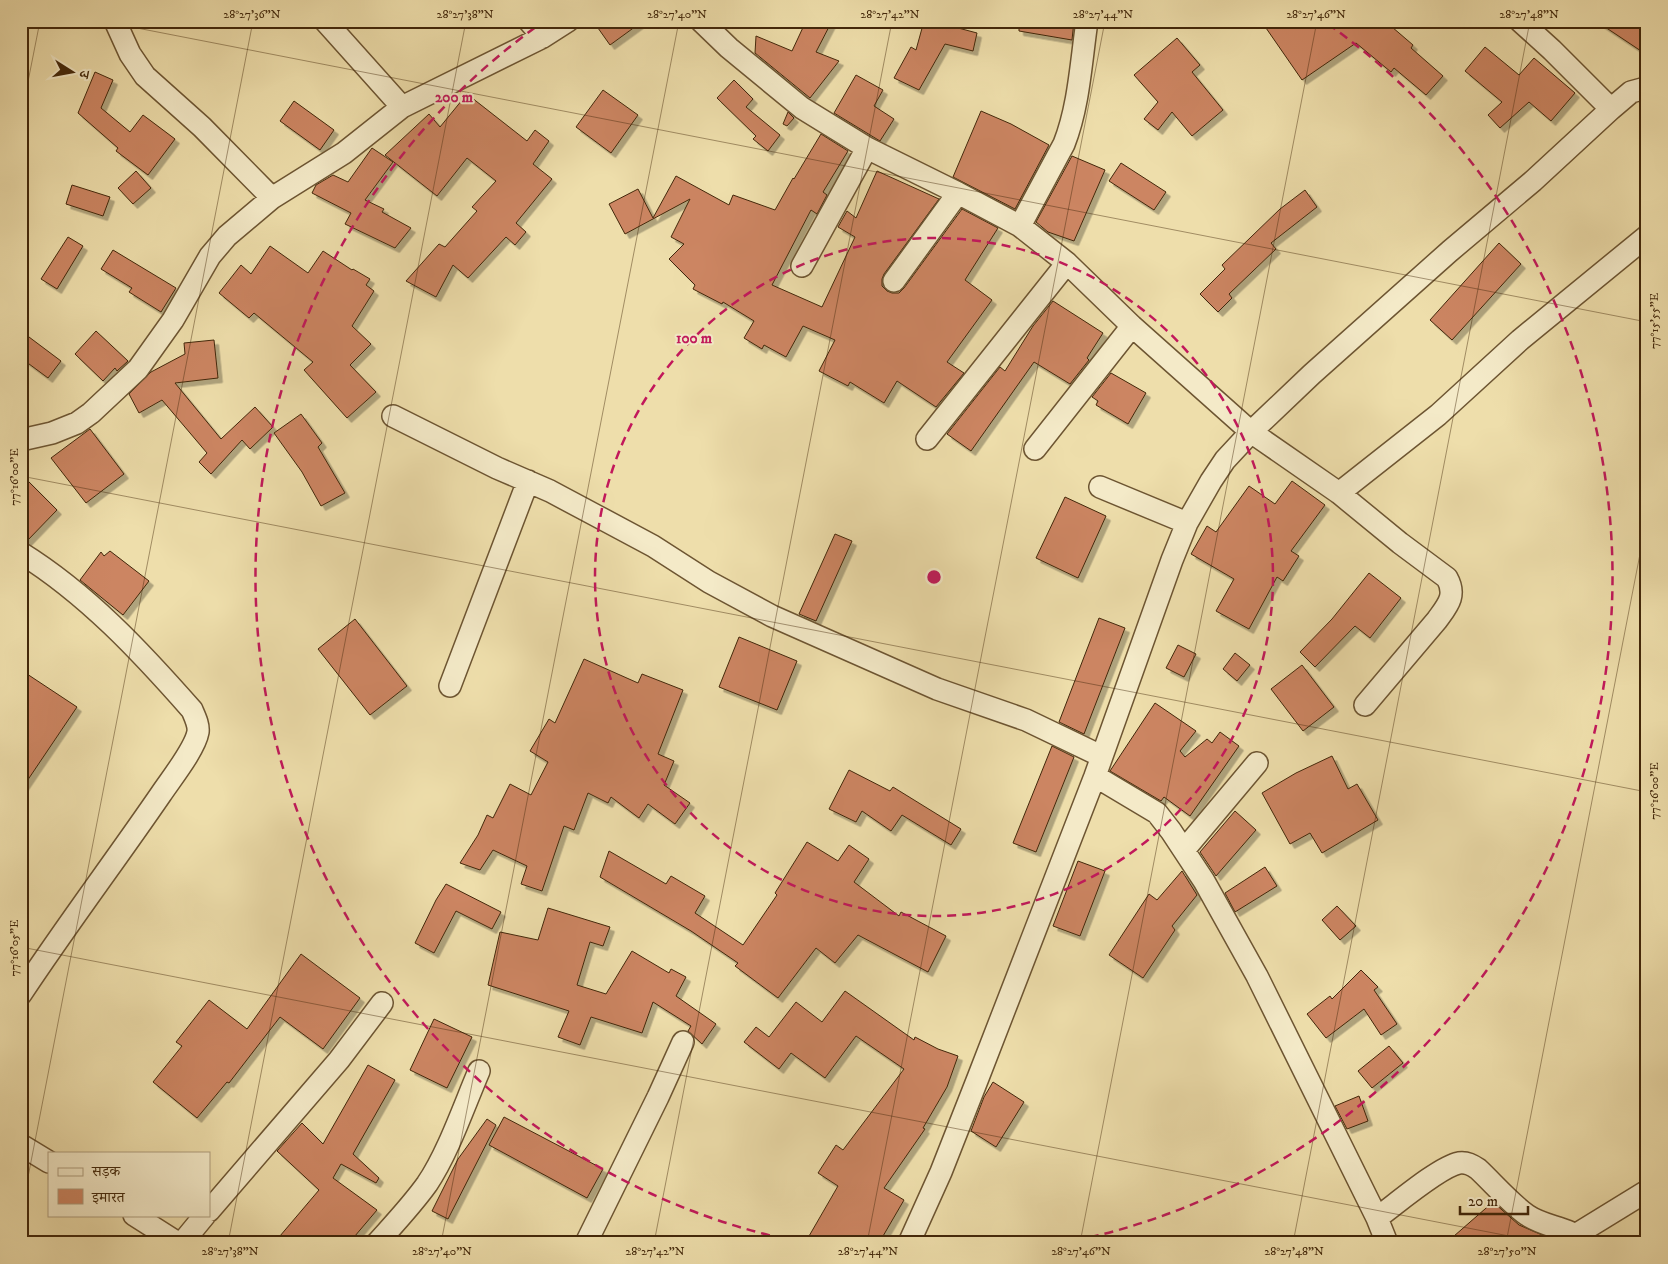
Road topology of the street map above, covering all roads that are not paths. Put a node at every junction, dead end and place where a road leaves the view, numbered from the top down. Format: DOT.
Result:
graph roads {
  1 [pos="115,21"];
  2 [pos="325,21"];
  3 [pos="529,21"];
  4 [pos="568,21"];
  5 [pos="701,21"];
  6 [pos="1086,21"];
  7 [pos="1520,21"];
  8 [pos="543,37"];
  9 [pos="1647,90"];
  10 [pos="402,107"];
  11 [pos="1611,109"];
  12 [pos="867,148"];
  13 [pos="958,193"];
  14 [pos="272,198"];
  15 [pos="1020,226"];
  16 [pos="1647,236"];
  17 [pos="1068,263"];
  18 [pos="802,266"];
  19 [pos="894,281"];
  20 [pos="1132,326"];
  21 [pos="393,416"];
  22 [pos="1251,432"];
  23 [pos="927,439"];
  24 [pos="21,440"];
  25 [pos="1035,449"];
  26 [pos="528,481"];
  27 [pos="1100,488"];
  28 [pos="1339,493"];
  29 [pos="1187,523"];
  30 [pos="21,553"];
  31 [pos="450,686"];
  32 [pos="1365,705"];
  33 [pos="1101,756"];
  34 [pos="1257,763"];
  35 [pos="1094,776"];
  36 [pos="1184,850"];
  37 [pos="21,994"];
  38 [pos="382,1003"];
  39 [pos="683,1042"];
  40 [pos="479,1071"];
  41 [pos="21,1145"];
  42 [pos="48,1161"];
  43 [pos="1647,1191"];
  44 [pos="210,1210"];
  45 [pos="136,1216"];
  46 [pos="204,1216"];
  47 [pos="1377,1218"];
  48 [pos="1582,1238"];
  49 [pos="180,1243"];
  50 [pos="377,1243"];
  51 [pos="586,1243"];
  52 [pos="909,1243"];
  53 [pos="1387,1243"];
  1 -- 14 [label="street"];
  2 -- 10 [label="street"];
  3 -- 8 [label="street"];
  4 -- 8 [label="street"];
  5 -- 12 [label="street"];
  6 -- 15 [label="street"];
  7 -- 11 [label="street"];
  8 -- 10 [label="street"];
  9 -- 11 [label="street"];
  10 -- 14 [label="street"];
  11 -- 22 [label="street"];
  12 -- 13 [label="street"];
  12 -- 18 [label="street"];
  13 -- 15 [label="street"];
  13 -- 19 [label="street"];
  14 -- 24 [label="street"];
  15 -- 17 [label="street"];
  16 -- 28 [label="street"];
  17 -- 20 [label="street"];
  17 -- 23 [label="street"];
  20 -- 22 [label="street"];
  20 -- 25 [label="street"];
  21 -- 26 [label="street"];
  22 -- 28 [label="street"];
  22 -- 29 [label="street"];
  26 -- 31 [label="street"];
  26 -- 33 [label="street"];
  27 -- 29 [label="street"];
  28 -- 32 [label="street"];
  29 -- 33 [label="street"];
  30 -- 37 [label="street"];
  33 -- 35 [label="street"];
  34 -- 36 [label="street"];
  35 -- 36 [label="street"];
  35 -- 52 [label="street"];
  36 -- 47 [label="street"];
  38 -- 44 [label="street"];
  39 -- 51 [label="street"];
  40 -- 50 [label="street"];
  41 -- 42 [label="street"];
  43 -- 48 [label="street"];
  45 -- 49 [label="street"];
  46 -- 49 [label="street"];
  47 -- 48 [label="street"];
  47 -- 53 [label="street"];
}
